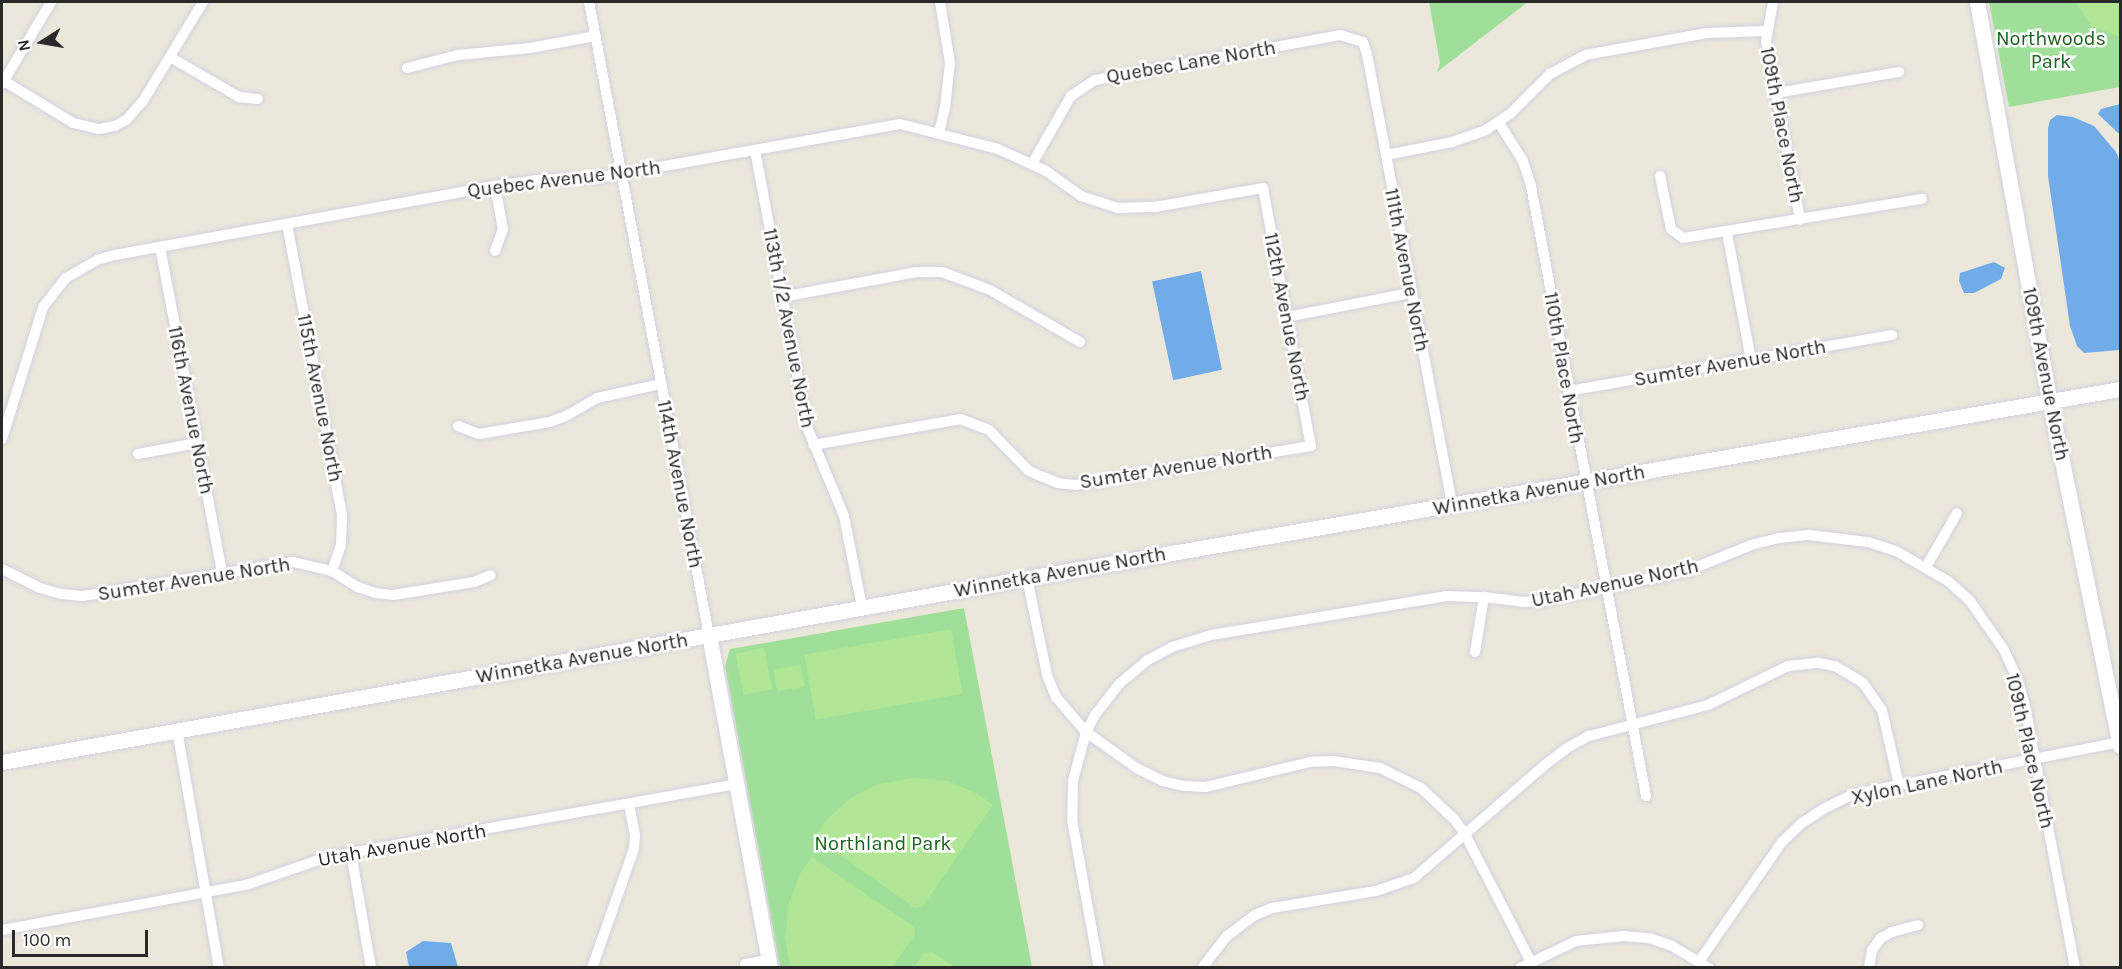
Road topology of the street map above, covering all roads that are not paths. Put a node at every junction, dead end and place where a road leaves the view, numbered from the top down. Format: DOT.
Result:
graph roads {
  1 [pos="51,2"];
  2 [pos="203,2"];
  3 [pos="589,2"];
  4 [pos="940,2"];
  5 [pos="1773,2"];
  6 [pos="1977,2"];
  7 [pos="1766,31"];
  8 [pos="596,36"];
  9 [pos="1357,38"];
  10 [pos="170,57"];
  11 [pos="407,68"];
  12 [pos="1899,72"];
  13 [pos="2,82"];
  14 [pos="1776,93"];
  15 [pos="258,99"];
  16 [pos="1499,123"];
  17 [pos="939,133"];
  18 [pos="755,150"];
  19 [pos="1386,155"];
  20 [pos="1032,164"];
  21 [pos="622,174"];
  22 [pos="1660,176"];
  23 [pos="495,186"];
  24 [pos="1263,188"];
  25 [pos="1922,200"];
  26 [pos="1800,220"];
  27 [pos="287,224"];
  28 [pos="1727,233"];
  29 [pos="160,247"];
  30 [pos="495,251"];
  31 [pos="1412,293"];
  32 [pos="782,297"];
  33 [pos="1287,317"];
  34 [pos="1892,335"];
  35 [pos="1080,342"];
  36 [pos="1751,360"];
  37 [pos="661,384"];
  38 [pos="2121,389"];
  39 [pos="1568,391"];
  40 [pos="2050,402"];
  41 [pos="458,426"];
  42 [pos="2,439"];
  43 [pos="197,443"];
  44 [pos="813,445"];
  45 [pos="1311,446"];
  46 [pos="138,454"];
  47 [pos="1585,482"];
  48 [pos="1452,504"];
  49 [pos="1957,513"];
  50 [pos="1926,567"];
  51 [pos="2,569"];
  52 [pos="332,571"];
  53 [pos="222,572"];
  54 [pos="491,575"];
  55 [pos="1028,578"];
  56 [pos="1606,588"];
  57 [pos="1484,597"];
  58 [pos="862,607"];
  59 [pos="709,635"];
  60 [pos="1475,652"];
  61 [pos="1632,725"];
  62 [pos="177,730"];
  63 [pos="1086,732"];
  64 [pos="2120,743"];
  65 [pos="2034,759"];
  66 [pos="2,762"];
  67 [pos="736,784"];
  68 [pos="1899,785"];
  69 [pos="1646,796"];
  70 [pos="629,804"];
  71 [pos="1465,834"];
  72 [pos="351,853"];
  73 [pos="205,892"];
  74 [pos="1918,925"];
  75 [pos="2,930"];
  76 [pos="1531,962"];
  77 [pos="745,964"];
  78 [pos="769,964"];
  79 [pos="1705,964"];
  80 [pos="219,968"];
  81 [pos="371,968"];
  82 [pos="592,968"];
  83 [pos="1098,968"];
  84 [pos="1202,968"];
  85 [pos="1520,968"];
  86 [pos="1869,968"];
  87 [pos="2075,968"];
  1 -- 13 [label="street"];
  2 -- 10 [label="street"];
  3 -- 8 [label="street, 114th Avenue North"];
  4 -- 17 [label="street"];
  5 -- 7 [label="street"];
  6 -- 40 [label="street, 109th Avenue North"];
  7 -- 14 [label="street, 109th Place North"];
  7 -- 16 [label="street"];
  8 -- 11 [label="street"];
  8 -- 21 [label="street, 114th Avenue North"];
  9 -- 19 [label="street, 111th Avenue North"];
  9 -- 20 [label="street, Quebec Lane North"];
  10 -- 13 [label="street"];
  10 -- 15 [label="street"];
  12 -- 14 [label="street"];
  14 -- 26 [label="street, 109th Place North"];
  16 -- 19 [label="street"];
  16 -- 39 [label="street, 110th Place North"];
  17 -- 18 [label="street, Quebec Avenue North"];
  17 -- 20 [label="street, Quebec Avenue North"];
  18 -- 21 [label="street, Quebec Avenue North"];
  18 -- 32 [label="street, 113th 1/2 Avenue North"];
  19 -- 31 [label="street, 111th Avenue North"];
  20 -- 24 [label="street, Quebec Avenue North"];
  21 -- 23 [label="street, Quebec Avenue North"];
  21 -- 37 [label="street, 114th Avenue North"];
  22 -- 28 [label="street"];
  23 -- 27 [label="street, Quebec Avenue North"];
  23 -- 30 [label="street"];
  24 -- 33 [label="street, 112th Avenue North"];
  25 -- 26 [label="street"];
  26 -- 28 [label="street"];
  27 -- 29 [label="street, Quebec Avenue North"];
  27 -- 52 [label="street, 115th Avenue North"];
  28 -- 36 [label="street"];
  29 -- 42 [label="street, Quebec Avenue North"];
  29 -- 43 [label="street, 116th Avenue North"];
  31 -- 33 [label="street"];
  31 -- 48 [label="street, 111th Avenue North"];
  32 -- 35 [label="street"];
  32 -- 44 [label="street, 113th 1/2 Avenue North"];
  33 -- 45 [label="street, 112th Avenue North"];
  34 -- 36 [label="street, Sumter Avenue North"];
  36 -- 39 [label="street, Sumter Avenue North"];
  37 -- 41 [label="street"];
  37 -- 59 [label="street, 114th Avenue North"];
  38 -- 40 [label="street, Winnetka Avenue North"];
  39 -- 47 [label="street, 110th Place North"];
  40 -- 47 [label="street, Winnetka Avenue North"];
  40 -- 64 [label="street, 109th Avenue North"];
  43 -- 46 [label="street"];
  43 -- 53 [label="street, 116th Avenue North"];
  44 -- 45 [label="street, Sumter Avenue North"];
  44 -- 58 [label="street, 113th 1/2 Avenue North"];
  47 -- 48 [label="street, Winnetka Avenue North"];
  47 -- 56 [label="street, 110th Place North"];
  48 -- 55 [label="street, Winnetka Avenue North"];
  49 -- 50 [label="street"];
  50 -- 56 [label="street, Utah Avenue North"];
  50 -- 65 [label="street, 109th Place North"];
  51 -- 53 [label="street, Sumter Avenue North"];
  52 -- 53 [label="street, Sumter Avenue North"];
  52 -- 54 [label="street, Sumter Avenue North"];
  55 -- 58 [label="street, Winnetka Avenue North"];
  55 -- 63 [label="street"];
  56 -- 57 [label="street, Utah Avenue North"];
  56 -- 61 [label="street, 110th Place North"];
  57 -- 60 [label="street"];
  57 -- 63 [label="street, Utah Avenue North"];
  58 -- 59 [label="street, Winnetka Avenue North"];
  59 -- 62 [label="street, Winnetka Avenue North"];
  59 -- 67 [label="street, 114th Avenue North"];
  61 -- 68 [label="street"];
  61 -- 69 [label="street, 110th Place North"];
  61 -- 71 [label="street"];
  62 -- 66 [label="street, Winnetka Avenue North"];
  62 -- 73 [label="street"];
  63 -- 71 [label="street"];
  63 -- 83 [label="street, Utah Avenue North"];
  64 -- 65 [label="street, Xylon Lane North"];
  65 -- 68 [label="street, Xylon Lane North"];
  65 -- 87 [label="street, 109th Place North"];
  67 -- 70 [label="street, Utah Avenue North"];
  67 -- 78 [label="street, 114th Avenue North"];
  68 -- 79 [label="street, Xylon Lane North"];
  70 -- 72 [label="street, Utah Avenue North"];
  70 -- 82 [label="street"];
  71 -- 76 [label="street"];
  71 -- 84 [label="street"];
  72 -- 73 [label="street, Utah Avenue North"];
  72 -- 81 [label="street"];
  73 -- 75 [label="street, Utah Avenue North"];
  73 -- 80 [label="street"];
  74 -- 86 [label="street"];
  76 -- 79 [label="street"];
  76 -- 85 [label="street"];
  77 -- 78 [label="street"];
}
